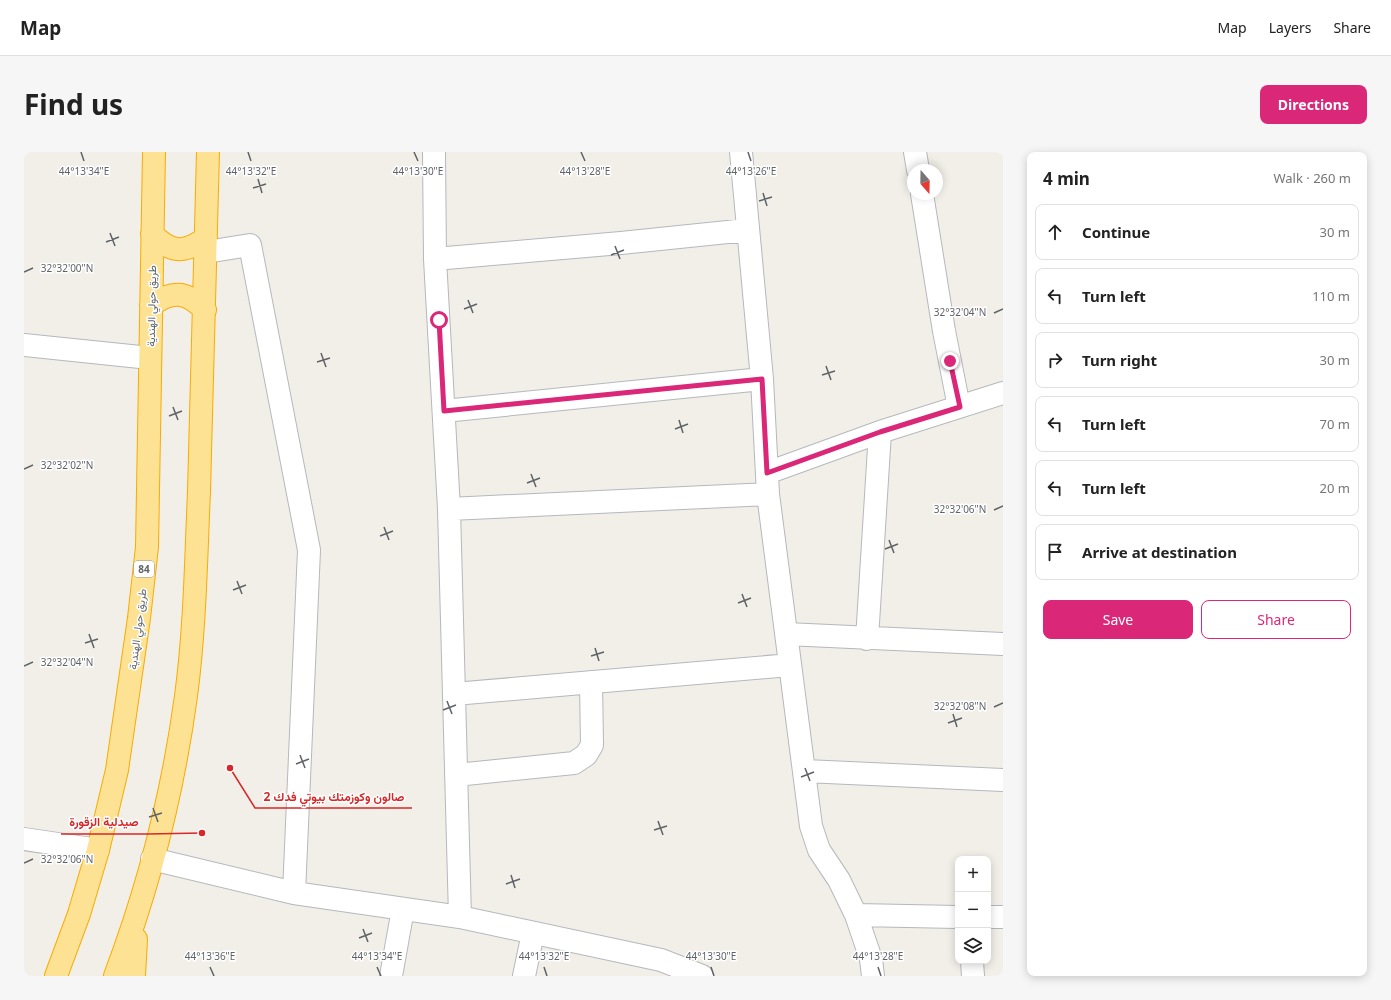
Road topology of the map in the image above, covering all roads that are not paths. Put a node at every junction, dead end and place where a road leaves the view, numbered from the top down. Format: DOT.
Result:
graph roads {
  1 [pos="154,152"];
  2 [pos="208,152"];
  3 [pos="434,152"];
  4 [pos="741,152"];
  5 [pos="915,152"];
  6 [pos="917,164"];
  7 [pos="923,200"];
  8 [pos="747,230"];
  9 [pos="152,234"];
  10 [pos="206,245"];
  11 [pos="436,259"];
  12 [pos="151,305"];
  13 [pos="205,310"];
  14 [pos="24,345"];
  15 [pos="150,358"];
  16 [pos="762,379"];
  17 [pos="1003,393"];
  18 [pos="960,407"];
  19 [pos="444,411"];
  20 [pos="880,432"];
  21 [pos="768,484"];
  22 [pos="449,509"];
  23 [pos="786,634"];
  24 [pos="867,639"];
  25 [pos="1003,644"];
  26 [pos="790,665"];
  27 [pos="591,682"];
  28 [pos="454,694"];
  29 [pos="805,771"];
  30 [pos="456,775"];
  31 [pos="1003,780"];
  32 [pos="24,839"];
  33 [pos="98,850"];
  34 [pos="152,859"];
  35 [pos="294,893"];
  36 [pos="139,906"];
  37 [pos="403,909"];
  38 [pos="856,915"];
  39 [pos="460,917"];
  40 [pos="955,917"];
  41 [pos="991,917"];
  42 [pos="1003,917"];
  43 [pos="533,933"];
  44 [pos="972,964"];
  45 [pos="56,976"];
  46 [pos="115,976"];
  47 [pos="134,976"];
  48 [pos="391,976"];
  49 [pos="524,976"];
  50 [pos="701,976"];
  51 [pos="873,976"];
  52 [pos="973,976"];
  1 -- 9 [label="highway, طريق حولي الهندية / 84"];
  2 -- 10 [label="highway"];
  3 -- 11 [label="street"];
  4 -- 8 [label="street"];
  5 -- 6 [label="street"];
  7 -- 18 [label="street"];
  8 -- 11 [label="street"];
  8 -- 16 [label="street"];
  9 -- 10 [label="highway"];
  9 -- 12 [label="highway, طريق حولي الهندية / 84"];
  10 -- 13 [label="highway"];
  10 -- 35 [label="street"];
  11 -- 19 [label="street"];
  12 -- 13 [label="highway"];
  12 -- 15 [label="highway, طريق حولي الهندية / 84"];
  13 -- 34 [label="highway"];
  14 -- 15 [label="street"];
  15 -- 33 [label="highway, طريق حولي الهندية / 84"];
  16 -- 19 [label="street"];
  16 -- 21 [label="street"];
  17 -- 18 [label="street"];
  18 -- 20 [label="street"];
  19 -- 22 [label="street"];
  20 -- 21 [label="street"];
  20 -- 24 [label="street"];
  21 -- 22 [label="street"];
  21 -- 23 [label="street"];
  22 -- 28 [label="street"];
  23 -- 24 [label="street"];
  23 -- 26 [label="street"];
  24 -- 25 [label="street"];
  26 -- 27 [label="street"];
  26 -- 29 [label="street"];
  27 -- 28 [label="street"];
  27 -- 30 [label="street"];
  28 -- 30 [label="street"];
  29 -- 31 [label="street"];
  29 -- 38 [label="street"];
  30 -- 39 [label="street"];
  32 -- 33 [label="street"];
  33 -- 45 [label="highway, طريق حولي الهندية / 84"];
  34 -- 35 [label="street"];
  34 -- 36 [label="highway"];
  35 -- 37 [label="street"];
  36 -- 46 [label="highway"];
  36 -- 47 [label="highway"];
  37 -- 39 [label="street"];
  37 -- 48 [label="street"];
  38 -- 40 [label="street"];
  38 -- 51 [label="street"];
  39 -- 43 [label="street"];
  41 -- 42 [label="street"];
  43 -- 49 [label="street"];
  43 -- 50 [label="street"];
  44 -- 52 [label="street"];
}
